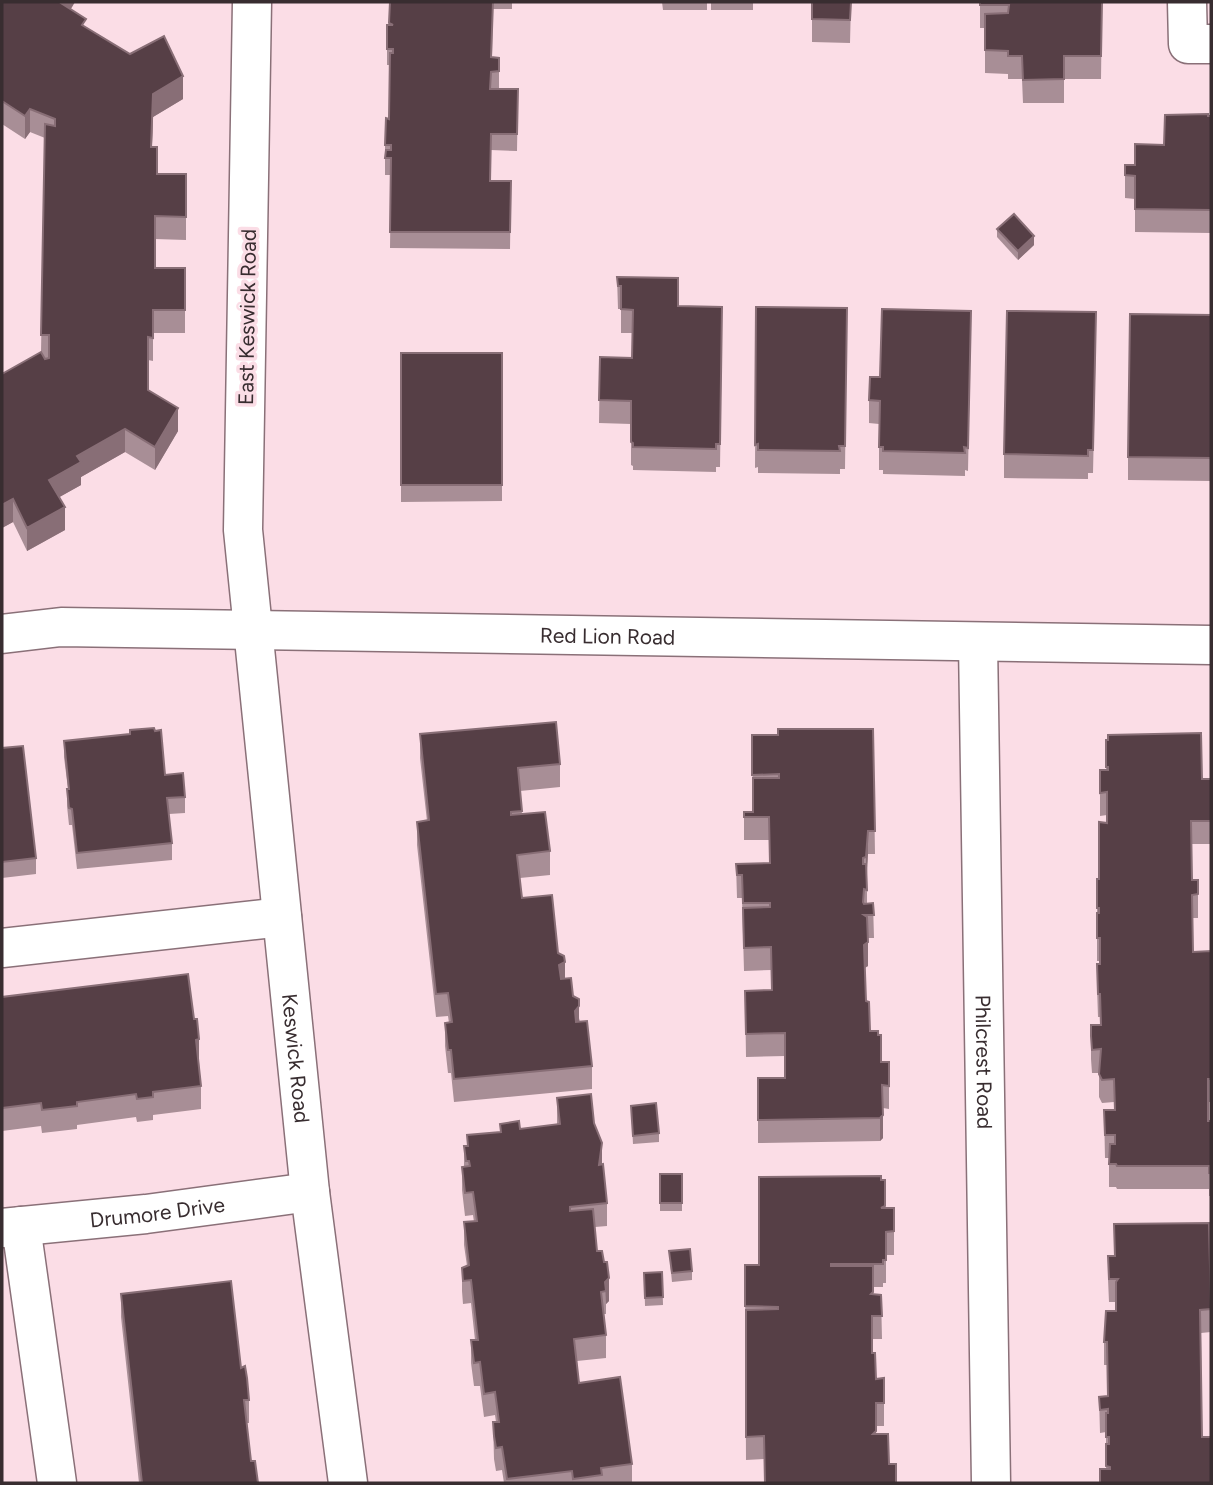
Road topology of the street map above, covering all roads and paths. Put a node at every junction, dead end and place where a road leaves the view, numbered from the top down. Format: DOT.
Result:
graph roads {
  1 [pos="252,2"];
  2 [pos="1187,2"];
  3 [pos="1211,44"];
  4 [pos="253,631"];
  5 [pos="2,634"];
  6 [pos="978,642"];
  7 [pos="1211,645"];
  8 [pos="282,917"];
  9 [pos="2,948"];
  10 [pos="310,1192"];
  11 [pos="11,1227"];
  12 [pos="57,1483"];
  13 [pos="348,1483"];
  14 [pos="991,1483"];
  1 -- 4 [label="street, East Keswick Road"];
  2 -- 3 [label="street"];
  4 -- 5 [label="street, Red Lion Road"];
  4 -- 6 [label="street, Red Lion Road"];
  4 -- 8 [label="street, Keswick Road"];
  6 -- 7 [label="street, Red Lion Road"];
  6 -- 14 [label="street, Philcrest Road"];
  8 -- 9 [label="street"];
  8 -- 10 [label="street, Keswick Road"];
  10 -- 11 [label="street, Drumore Drive"];
  10 -- 13 [label="street, Keswick Road"];
  11 -- 12 [label="street"];
}
